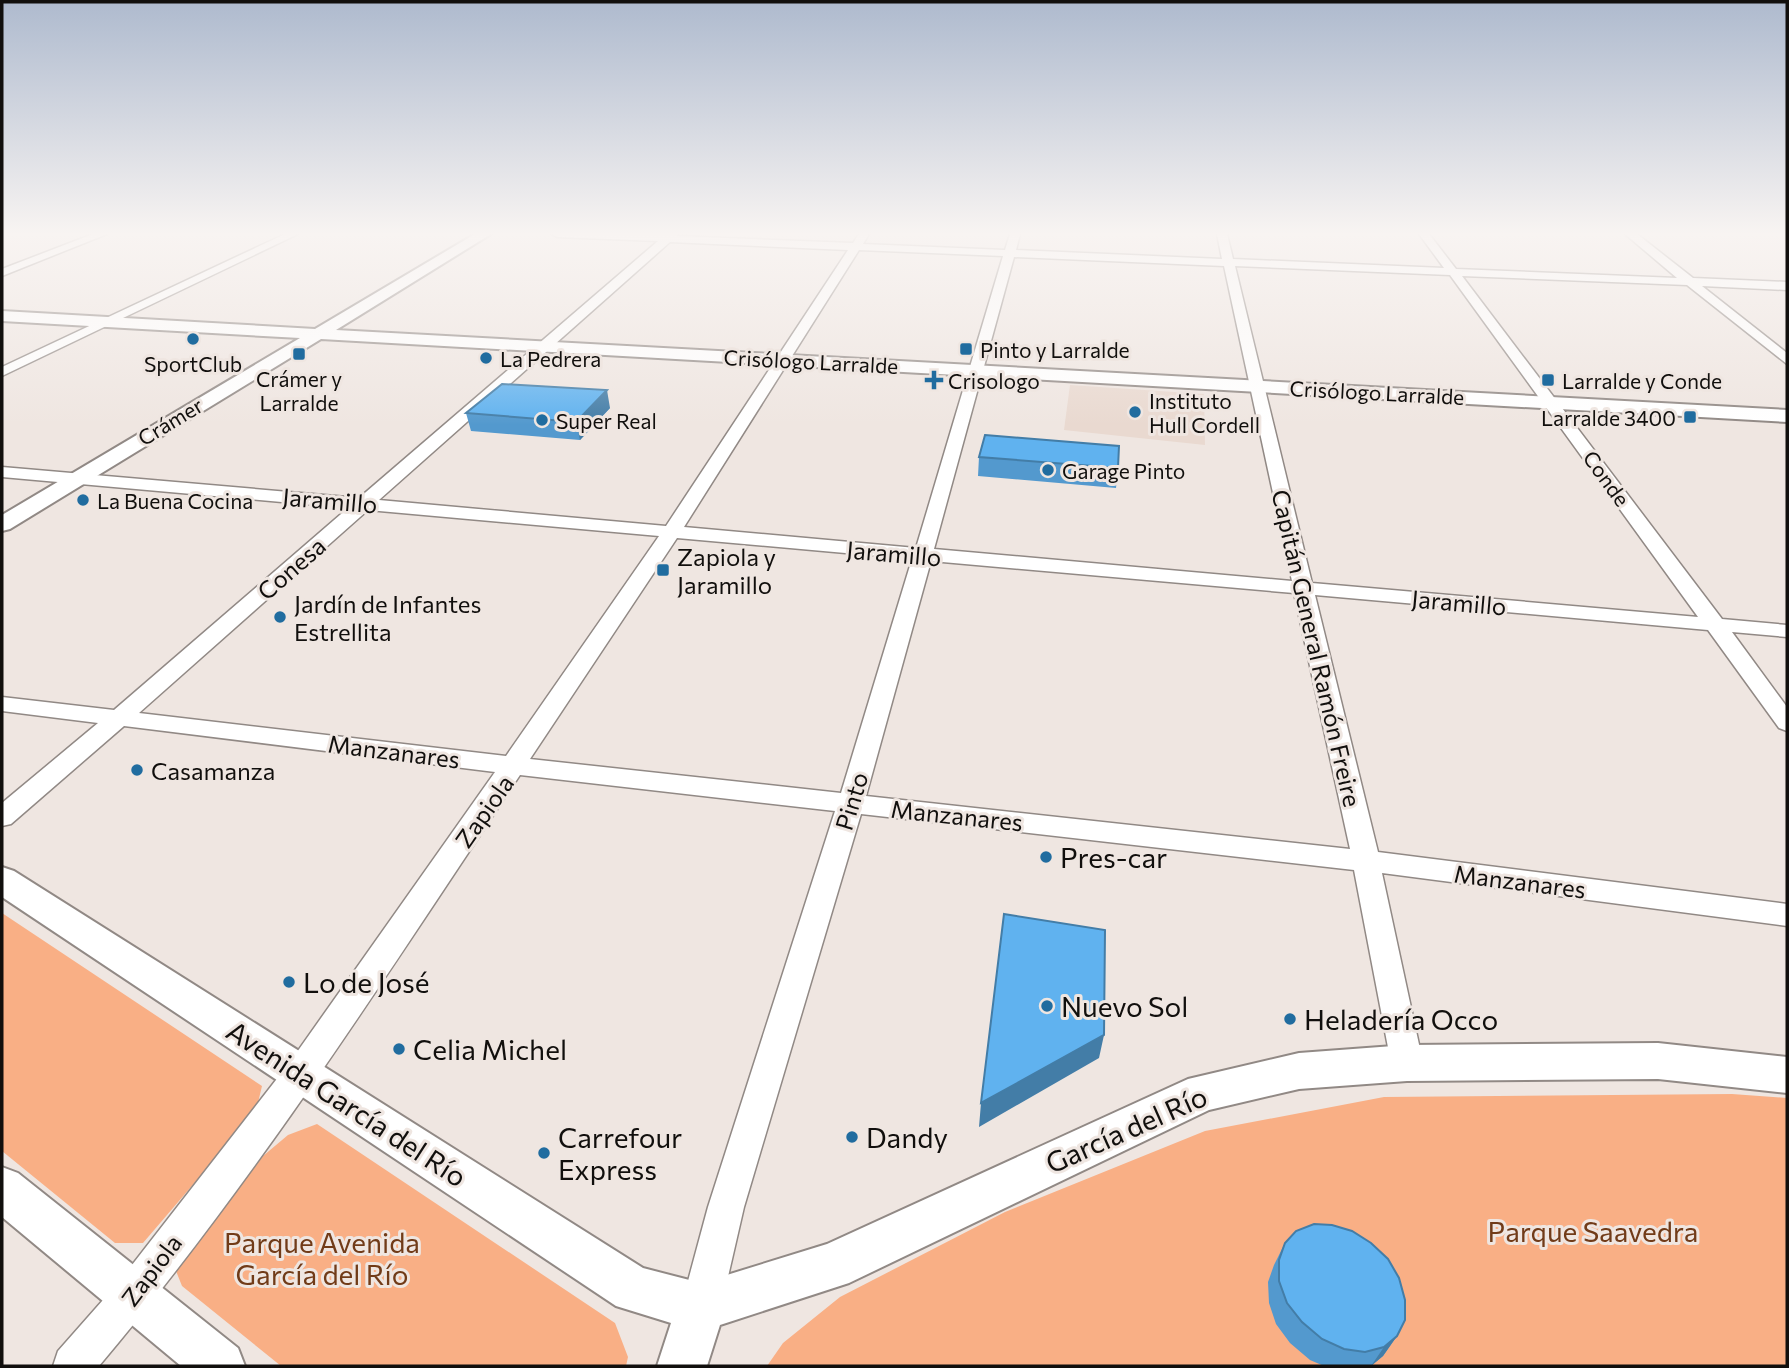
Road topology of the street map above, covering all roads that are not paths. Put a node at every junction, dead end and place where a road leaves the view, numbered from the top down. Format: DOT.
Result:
graph roads {
  1 [pos="159,298"];
  2 [pos="376,298"];
  3 [pos="599,298"];
  4 [pos="822,298"];
  5 [pos="995,298"];
  6 [pos="1236,298"];
  7 [pos="1473,298"];
  8 [pos="1710,298"];
  9 [pos="2,316"];
  10 [pos="108,322"];
  11 [pos="318,332"];
  12 [pos="545,345"];
  13 [pos="784,359"];
  14 [pos="1787,359"];
  15 [pos="977,370"];
  16 [pos="2,372"];
  17 [pos="1258,386"];
  18 [pos="1551,402"];
  19 [pos="1787,416"];
  20 [pos="2,472"];
  21 [pos="76,478"];
  22 [pos="365,503"];
  23 [pos="2,524"];
  24 [pos="670,531"];
  25 [pos="922,555"];
  26 [pos="1303,588"];
  27 [pos="1716,625"];
  28 [pos="1787,631"];
  29 [pos="2,704"];
  30 [pos="120,717"];
  31 [pos="1787,723"];
  32 [pos="515,766"];
  33 [pos="850,803"];
  34 [pos="2,817"];
  35 [pos="1366,861"];
  36 [pos="2,880"];
  37 [pos="1787,915"];
  38 [pos="1407,1063"];
  39 [pos="302,1073"];
  40 [pos="1787,1074"];
  41 [pos="2,1189"];
  42 [pos="132,1297"];
  43 [pos="701,1307"];
  44 [pos="74,1366"];
  45 [pos="220,1366"];
  46 [pos="682,1366"];
  1 -- 10 [label="street"];
  2 -- 11 [label="street, Crámer"];
  3 -- 12 [label="street, Conesa"];
  4 -- 13 [label="street, Zapiola"];
  5 -- 15 [label="street, Pinto"];
  6 -- 17 [label="street, Capitán General Ramón Freire"];
  7 -- 18 [label="street, Conde"];
  8 -- 14 [label="street"];
  9 -- 10 [label="street, Crisólogo Larralde"];
  10 -- 11 [label="street, Crisólogo Larralde"];
  10 -- 16 [label="street"];
  11 -- 12 [label="street, Crisólogo Larralde"];
  11 -- 21 [label="street, Crámer"];
  12 -- 13 [label="street, Crisólogo Larralde"];
  12 -- 22 [label="street, Conesa"];
  13 -- 15 [label="street, Crisólogo Larralde"];
  13 -- 24 [label="street, Zapiola"];
  15 -- 17 [label="street, Crisólogo Larralde"];
  15 -- 25 [label="street, Pinto"];
  17 -- 18 [label="street, Crisólogo Larralde"];
  17 -- 26 [label="street, Capitán General Ramón Freire"];
  18 -- 19 [label="street, Crisólogo Larralde"];
  18 -- 27 [label="street, Conde"];
  20 -- 21 [label="street, Jaramillo"];
  21 -- 22 [label="street, Jaramillo"];
  21 -- 23 [label="street, Crámer"];
  22 -- 24 [label="street, Jaramillo"];
  22 -- 30 [label="street, Conesa"];
  24 -- 25 [label="street, Jaramillo"];
  24 -- 32 [label="street, Zapiola"];
  25 -- 26 [label="street, Jaramillo"];
  25 -- 33 [label="street, Pinto"];
  26 -- 27 [label="street, Jaramillo"];
  26 -- 35 [label="street, Capitán General Ramón Freire"];
  27 -- 28 [label="street, Jaramillo"];
  27 -- 31 [label="street, Conde"];
  29 -- 30 [label="street, Manzanares"];
  30 -- 32 [label="street, Manzanares"];
  30 -- 34 [label="street, Conesa"];
  32 -- 33 [label="street, Manzanares"];
  32 -- 39 [label="street, Zapiola"];
  33 -- 35 [label="street, Manzanares"];
  33 -- 43 [label="street, Pinto"];
  35 -- 37 [label="street, Manzanares"];
  35 -- 38 [label="street, Capitán General Ramón Freire"];
  36 -- 39 [label="street, Avenida García del Río"];
  38 -- 40 [label="street, García del Río"];
  38 -- 43 [label="street, García del Río"];
  39 -- 42 [label="street, Zapiola"];
  39 -- 43 [label="street, Avenida García del Río"];
  41 -- 42 [label="street"];
  42 -- 44 [label="street, Zapiola"];
  42 -- 45 [label="street"];
  43 -- 46 [label="street, Pinto"];
}
